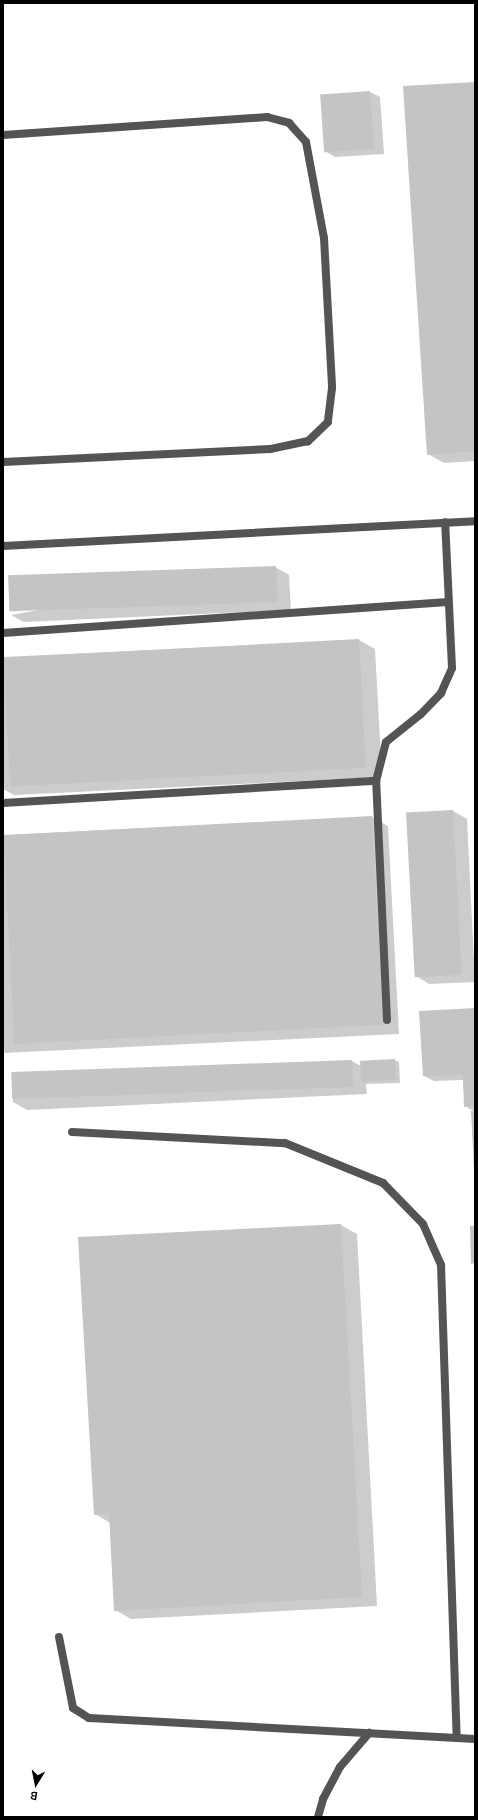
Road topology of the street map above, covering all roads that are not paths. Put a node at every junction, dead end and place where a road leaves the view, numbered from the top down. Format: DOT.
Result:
graph roads {
  1 [pos="3,135"];
  2 [pos="3,462"];
  3 [pos="475,521"];
  4 [pos="445,522"];
  5 [pos="3,546"];
  6 [pos="448,602"];
  7 [pos="3,633"];
  8 [pos="376,781"];
  9 [pos="3,803"];
  10 [pos="387,1020"];
  11 [pos="72,1132"];
  12 [pos="59,1637"];
  13 [pos="369,1733"];
  14 [pos="457,1738"];
  15 [pos="475,1739"];
  16 [pos="318,1817"];
  1 -- 2 [label="street"];
  3 -- 4 [label="street"];
  4 -- 5 [label="street"];
  4 -- 6 [label="street"];
  6 -- 7 [label="street"];
  6 -- 8 [label="street"];
  8 -- 9 [label="street"];
  8 -- 10 [label="street"];
  11 -- 14 [label="street"];
  12 -- 13 [label="street"];
  13 -- 14 [label="street"];
  13 -- 16 [label="street"];
  14 -- 15 [label="street"];
}
